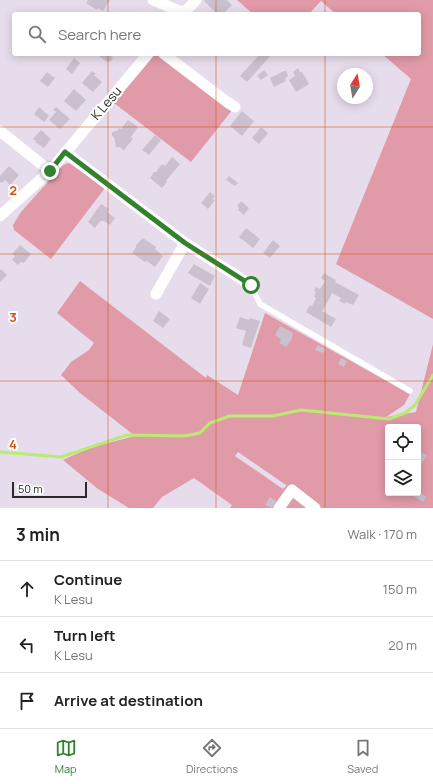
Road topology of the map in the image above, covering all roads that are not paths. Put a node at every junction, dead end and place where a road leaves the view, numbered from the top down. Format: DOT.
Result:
graph roads {
  1 [pos="154,0"];
  2 [pos="196,0"];
  3 [pos="179,12"];
  4 [pos="185,12"];
  5 [pos="146,56"];
  6 [pos="167,56"];
  7 [pos="235,107"];
  8 [pos="0,131"];
  9 [pos="65,152"];
  10 [pos="50,171"];
  11 [pos="0,216"];
  12 [pos="185,243"];
  13 [pos="251,285"];
  14 [pos="156,294"];
  15 [pos="410,391"];
  16 [pos="279,508"];
  17 [pos="315,508"];
  1 -- 3 [label="street"];
  2 -- 4 [label="street"];
  5 -- 9 [label="street, K Lesu"];
  6 -- 7 [label="street"];
  8 -- 10 [label="street"];
  9 -- 10 [label="street, K Lesu"];
  9 -- 12 [label="street"];
  10 -- 11 [label="street, K Lesu"];
  12 -- 13 [label="street"];
  12 -- 14 [label="street"];
  13 -- 15 [label="lane"];
  16 -- 17 [label="street"];
}
